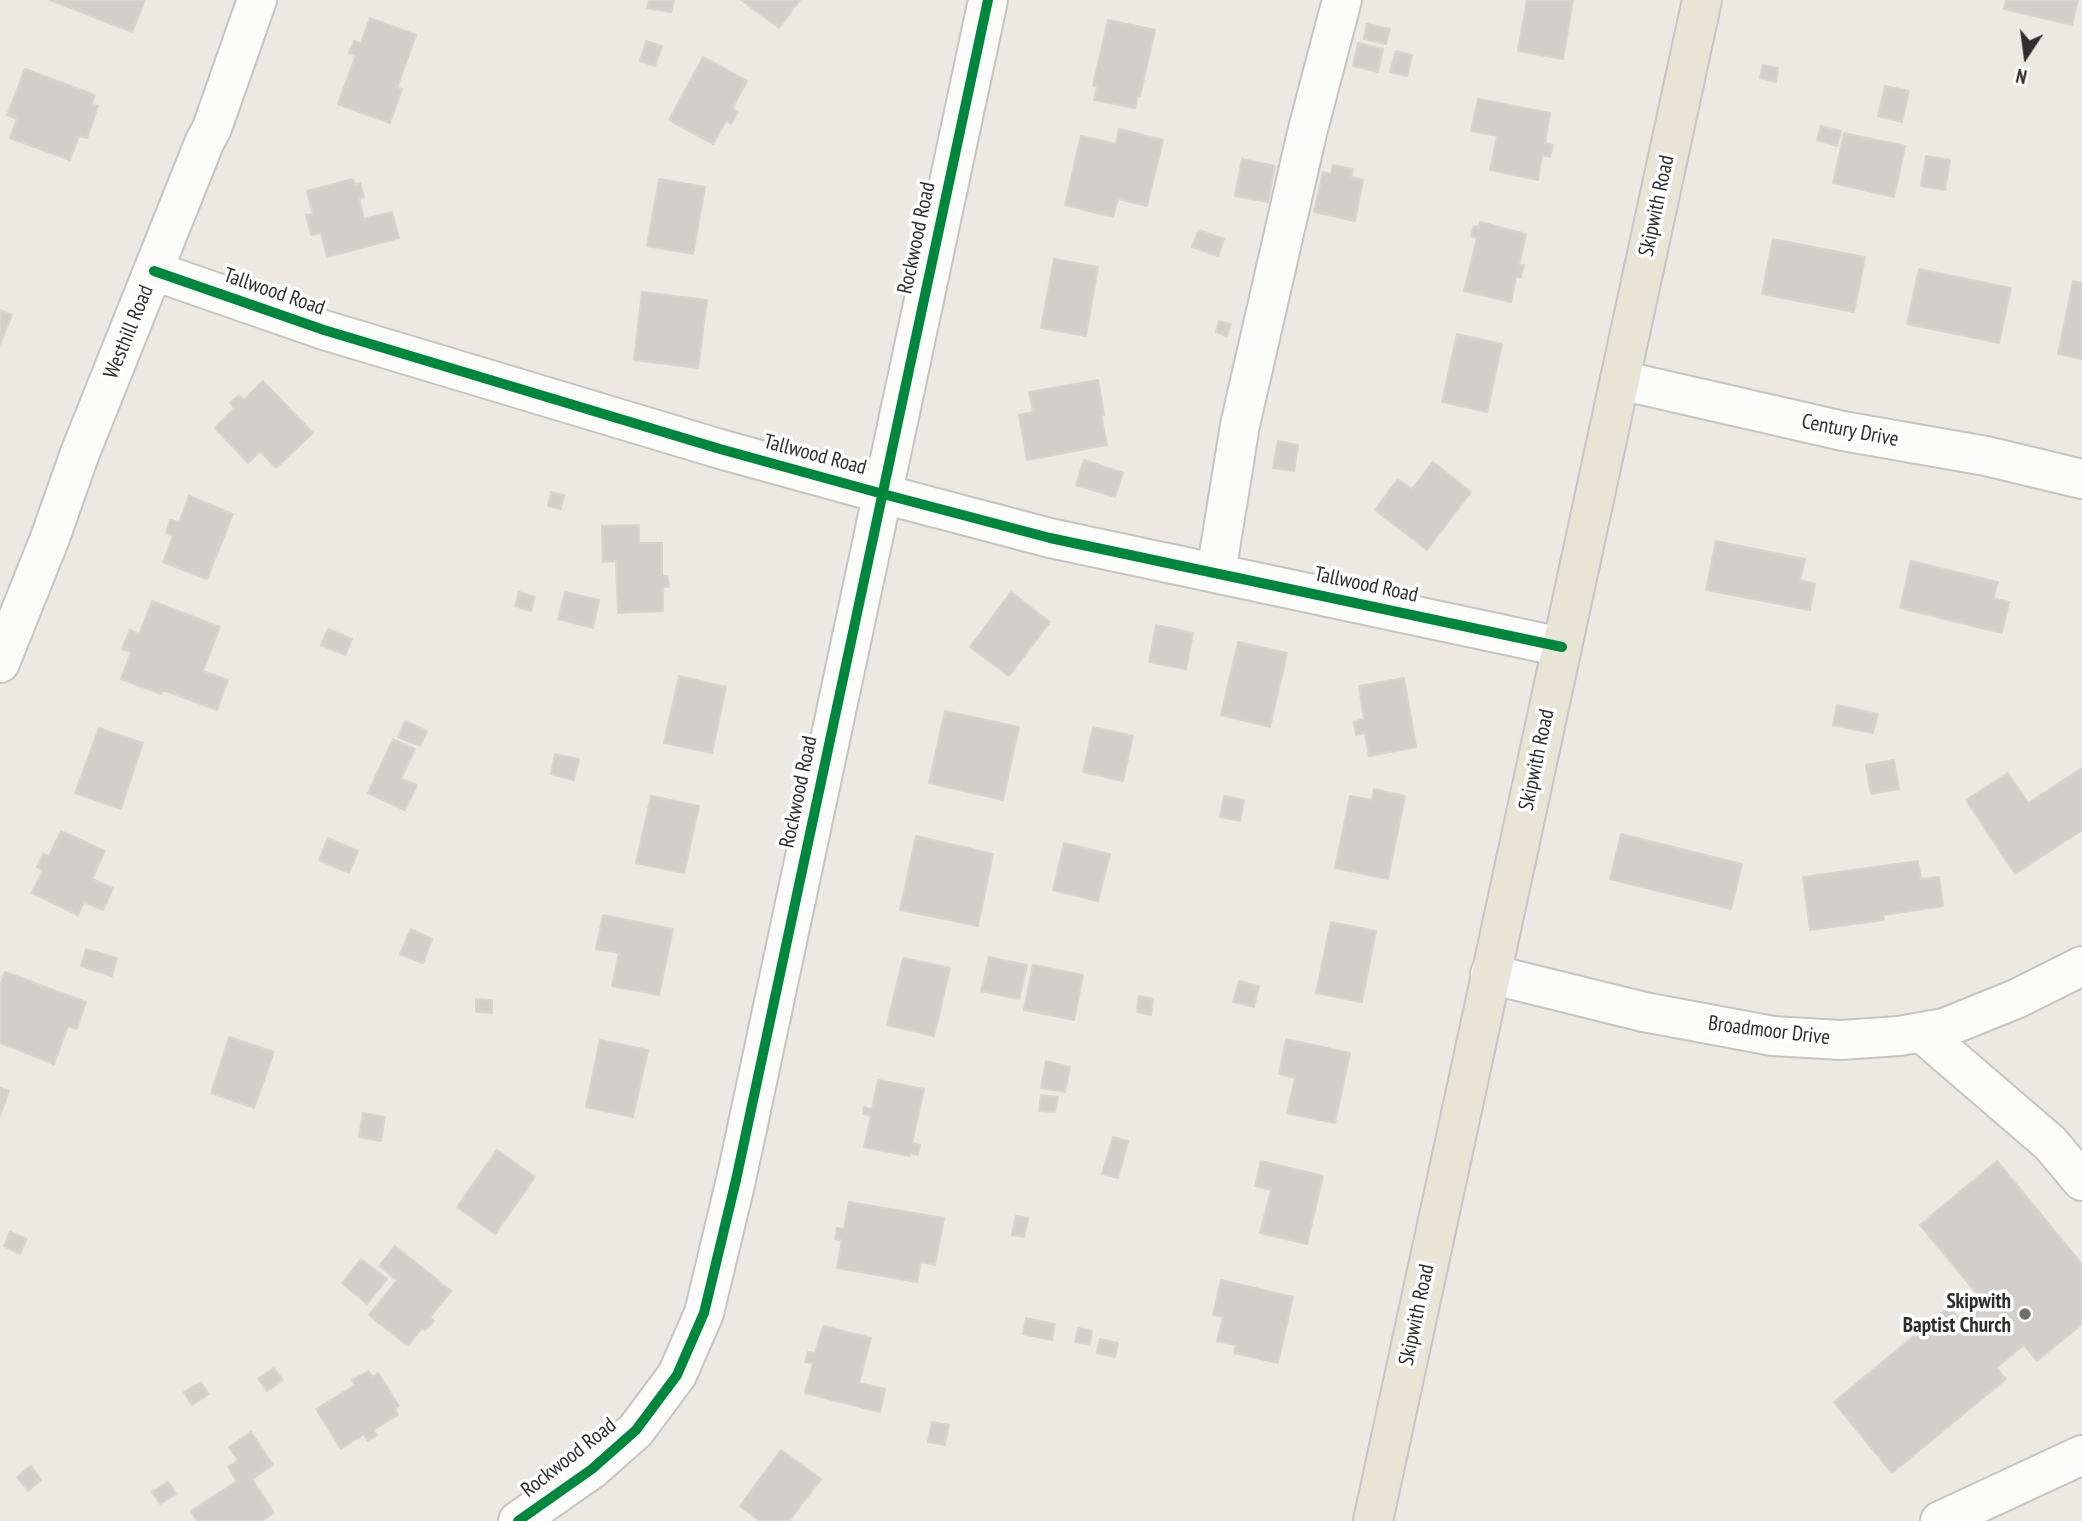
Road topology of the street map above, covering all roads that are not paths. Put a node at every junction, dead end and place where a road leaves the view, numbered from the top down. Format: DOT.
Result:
graph roads {
  1 [pos="257,0"];
  2 [pos="988,0"];
  3 [pos="1342,0"];
  4 [pos="1702,0"];
  5 [pos="153,271"];
  6 [pos="1619,380"];
  7 [pos="2082,479"];
  8 [pos="883,494"];
  9 [pos="1216,573"];
  10 [pos="1562,647"];
  11 [pos="0,663"];
  12 [pos="2082,966"];
  13 [pos="1490,974"];
  14 [pos="1921,1032"];
  15 [pos="2082,1181"];
  16 [pos="2082,1455"];
  17 [pos="518,1521"];
  18 [pos="1373,1521"];
  19 [pos="1940,1521"];
  1 -- 5 [label="street, Westhill Road"];
  2 -- 8 [label="street, Rockwood Road"];
  3 -- 9 [label="street"];
  4 -- 6 [label="main road, Skipwith Road"];
  5 -- 8 [label="street, Tallwood Road"];
  5 -- 11 [label="street, Westhill Road"];
  6 -- 7 [label="street, Century Drive"];
  6 -- 10 [label="main road, Skipwith Road"];
  8 -- 9 [label="street, Tallwood Road"];
  8 -- 17 [label="street, Rockwood Road"];
  9 -- 10 [label="street, Tallwood Road"];
  10 -- 13 [label="main road, Skipwith Road"];
  12 -- 14 [label="street, Broadmoor Drive"];
  13 -- 14 [label="street, Broadmoor Drive"];
  13 -- 18 [label="main road, Skipwith Road"];
  14 -- 15 [label="street"];
  16 -- 19 [label="street"];
}
